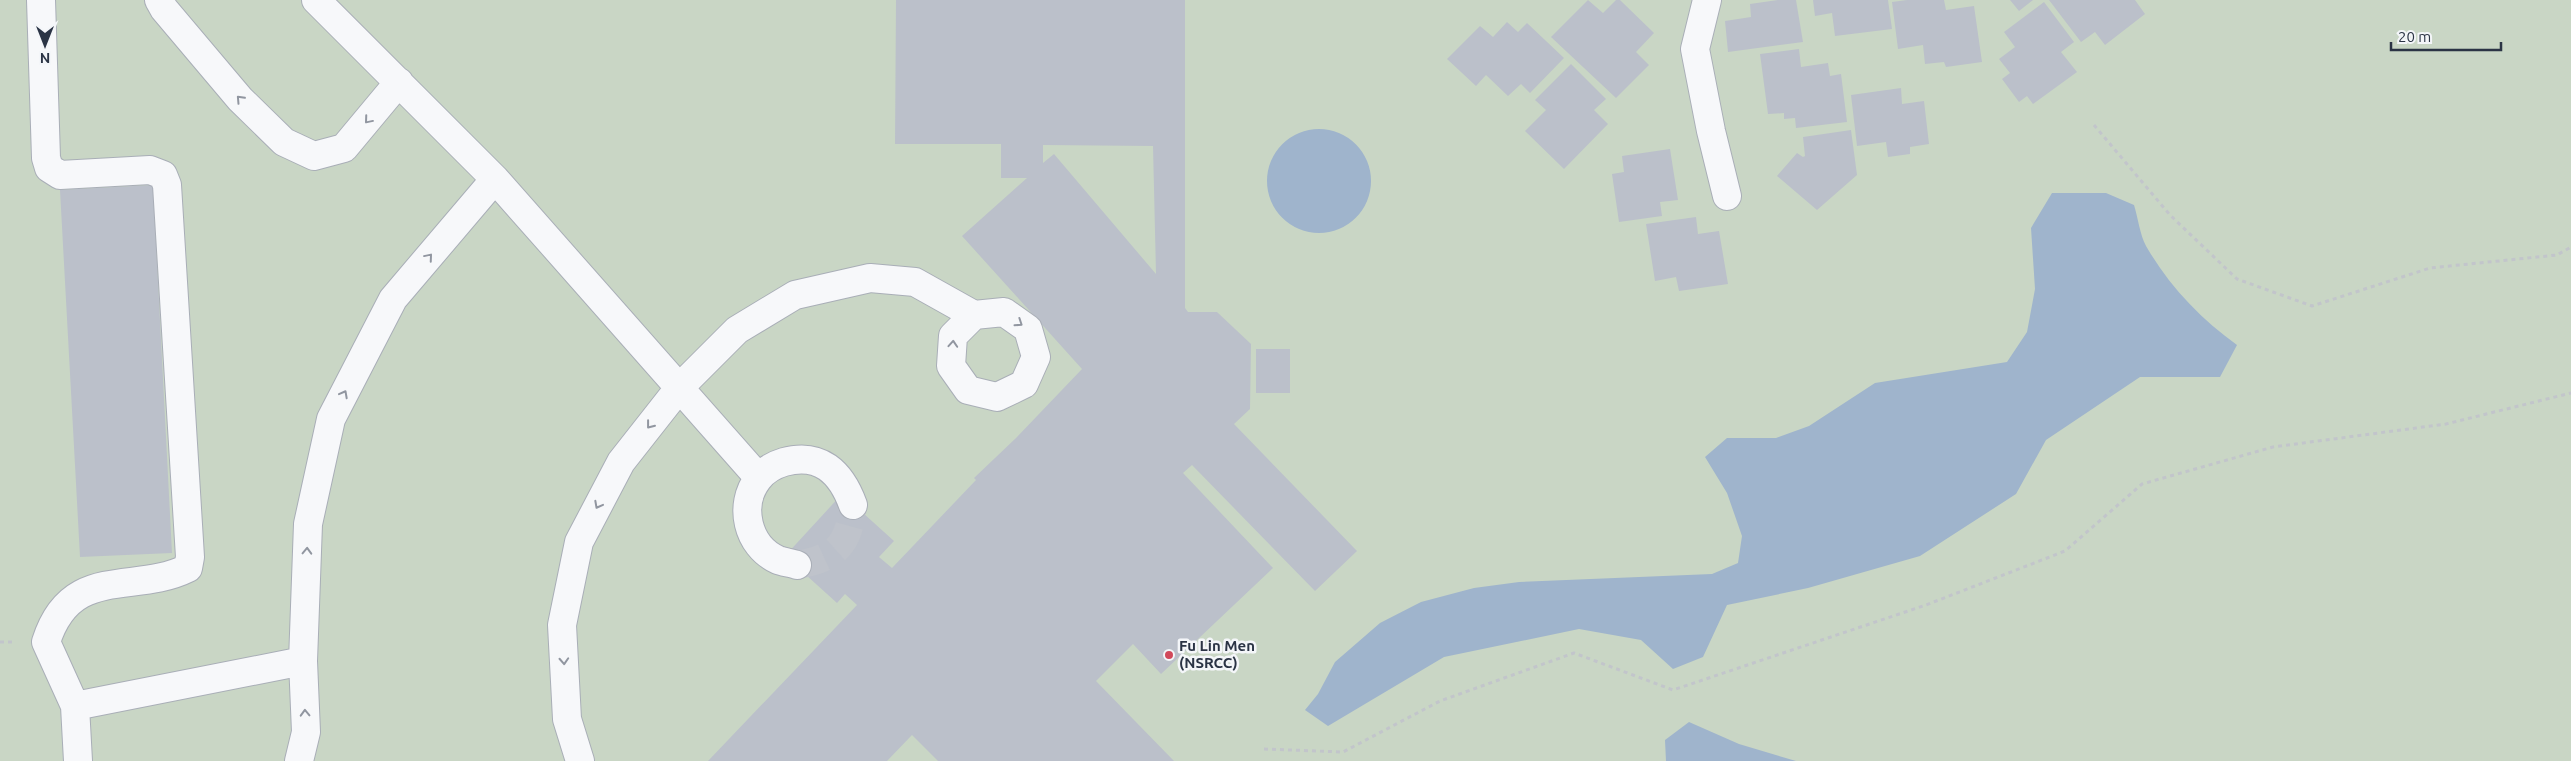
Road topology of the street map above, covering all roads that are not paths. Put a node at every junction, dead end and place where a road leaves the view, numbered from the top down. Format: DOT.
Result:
graph roads {
  1 [pos="41,0"];
  2 [pos="159,0"];
  3 [pos="316,0"];
  4 [pos="1707,0"];
  5 [pos="399,82"];
  6 [pos="495,179"];
  7 [pos="1727,196"];
  8 [pos="974,315"];
  9 [pos="680,387"];
  10 [pos="759,478"];
  11 [pos="852,505"];
  12 [pos="796,565"];
  13 [pos="303,662"];
  14 [pos="76,706"];
  15 [pos="78,761"];
  16 [pos="299,761"];
  17 [pos="580,761"];
  1 -- 14 [label="lane"];
  5 -- 2 [label="lane, one-way"];
  3 -- 5 [label="lane"];
  4 -- 7 [label="lane"];
  5 -- 6 [label="lane"];
  6 -- 9 [label="lane"];
  13 -- 6 [label="lane, one-way"];
  8 -- 9 [label="lane"];
  9 -- 10 [label="lane"];
  9 -- 17 [label="lane, one-way"];
  10 -- 11 [label="lane"];
  10 -- 12 [label="lane"];
  13 -- 14 [label="lane"];
  16 -- 13 [label="lane, one-way"];
  14 -- 15 [label="lane"];
}
